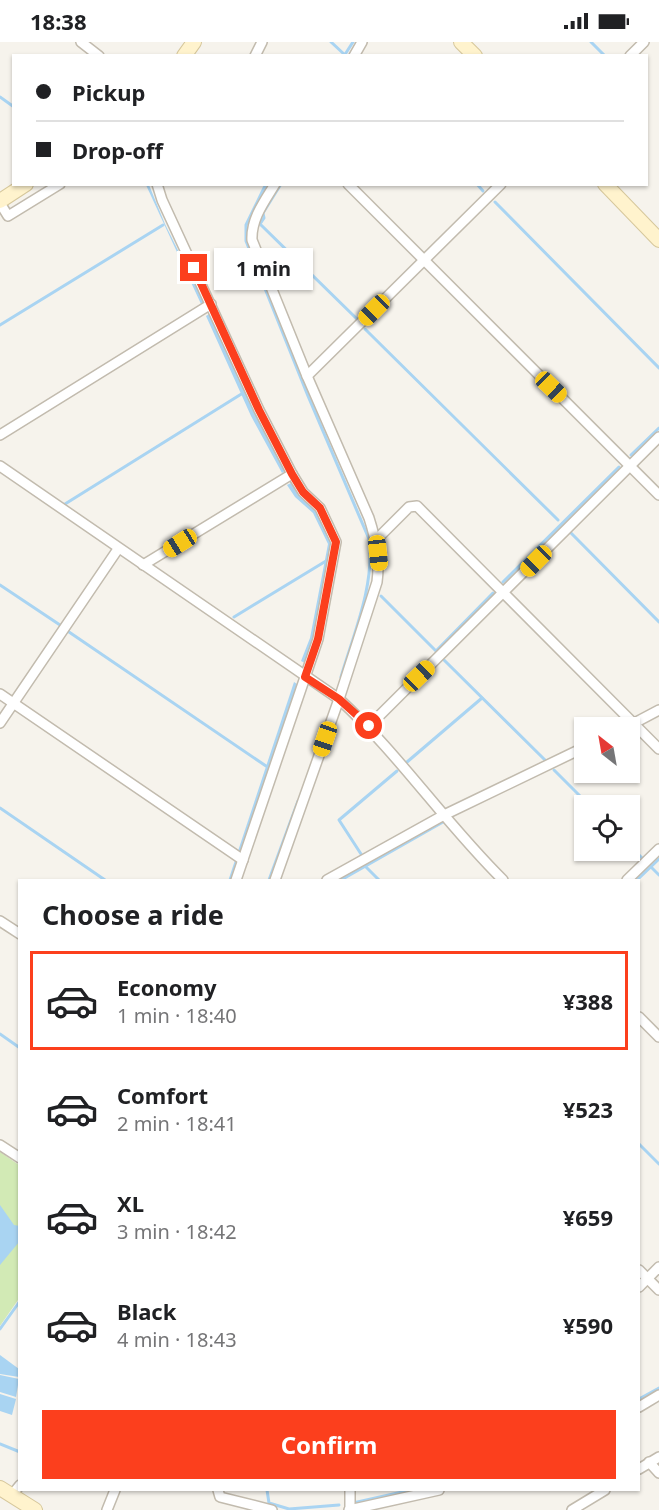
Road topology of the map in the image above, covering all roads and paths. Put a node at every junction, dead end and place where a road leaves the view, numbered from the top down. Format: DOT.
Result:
graph roads {
  1 [pos="81,42"];
  2 [pos="462,42"];
  3 [pos="644,42"];
  4 [pos="96,54"];
  5 [pos="473,54"];
  6 [pos="632,54"];
  7 [pos="24,186"];
  8 [pos="57,186"];
  9 [pos="158,186"];
  10 [pos="274,186"];
  11 [pos="350,186"];
  12 [pos="499,186"];
  13 [pos="607,186"];
  14 [pos="2,206"];
  15 [pos="659,240"];
  16 [pos="424,261"];
  17 [pos="211,304"];
  18 [pos="307,376"];
  19 [pos="0,435"];
  20 [pos="659,437"];
  21 [pos="0,466"];
  22 [pos="630,466"];
  23 [pos="292,474"];
  24 [pos="659,495"];
  25 [pos="376,540"];
  26 [pos="118,549"];
  27 [pos="143,565"];
  28 [pos="504,592"];
  29 [pos="305,677"];
  30 [pos="0,694"];
  31 [pos="339,699"];
  32 [pos="14,703"];
  33 [pos="659,710"];
  34 [pos="621,717"];
  35 [pos="640,720"];
  36 [pos="0,723"];
  37 [pos="369,726"];
  38 [pos="640,734"];
  39 [pos="659,749"];
  40 [pos="574,752"];
  41 [pos="444,815"];
  42 [pos="659,849"];
  43 [pos="243,860"];
  44 [pos="236,879"];
  45 [pos="275,879"];
  46 [pos="329,879"];
  47 [pos="501,879"];
  48 [pos="628,879"];
  49 [pos="0,921"];
  50 [pos="18,933"];
  51 [pos="640,1018"];
  52 [pos="659,1037"];
  53 [pos="0,1145"];
  54 [pos="18,1157"];
  55 [pos="659,1267"];
  56 [pos="640,1271"];
  57 [pos="647,1278"];
  58 [pos="640,1286"];
  59 [pos="659,1290"];
  60 [pos="659,1395"];
  61 [pos="640,1406"];
  62 [pos="659,1457"];
  63 [pos="649,1462"];
  64 [pos="640,1468"];
  65 [pos="659,1473"];
  66 [pos="10,1490"];
  67 [pos="115,1491"];
  68 [pos="218,1491"];
  69 [pos="350,1491"];
  70 [pos="430,1491"];
  71 [pos="603,1491"];
  72 [pos="35,1510"];
  73 [pos="107,1510"];
  74 [pos="272,1510"];
  75 [pos="349,1510"];
  76 [pos="572,1510"];
  1 -- 4 [label="street"];
  2 -- 5 [label="main road"];
  3 -- 6 [label="street"];
  7 -- 14 [label="main road"];
  8 -- 14 [label="street"];
  9 -- 17 [label="street"];
  10 -- 18 [label="street"];
  11 -- 16 [label="street"];
  12 -- 16 [label="street"];
  13 -- 15 [label="main road"];
  16 -- 18 [label="street"];
  16 -- 22 [label="street"];
  17 -- 19 [label="street"];
  17 -- 23 [label="street"];
  18 -- 25 [label="street"];
  20 -- 22 [label="street"];
  21 -- 26 [label="street"];
  22 -- 24 [label="street"];
  22 -- 28 [label="street"];
  23 -- 27 [label="street"];
  23 -- 29 [label="street"];
  25 -- 28 [label="street"];
  25 -- 31 [label="street"];
  26 -- 27 [label="street"];
  26 -- 32 [label="street"];
  27 -- 29 [label="street"];
  28 -- 34 [label="street"];
  28 -- 37 [label="street"];
  29 -- 31 [label="street"];
  29 -- 43 [label="street"];
  30 -- 32 [label="street"];
  31 -- 37 [label="street"];
  31 -- 45 [label="street"];
  32 -- 36 [label="street"];
  32 -- 43 [label="street"];
  33 -- 35 [label="street"];
  37 -- 41 [label="street"];
  38 -- 39 [label="street"];
  40 -- 41 [label="street"];
  41 -- 46 [label="street"];
  41 -- 47 [label="street"];
  42 -- 48 [label="street"];
  43 -- 44 [label="street"];
  49 -- 50 [label="street"];
  51 -- 52 [label="street"];
  53 -- 54 [label="street"];
  55 -- 57 [label="street"];
  56 -- 57 [label="street"];
  57 -- 58 [label="street"];
  57 -- 59 [label="street"];
  60 -- 61 [label="street"];
  62 -- 63 [label="street"];
  63 -- 64 [label="street"];
  63 -- 65 [label="street"];
  66 -- 72 [label="main road"];
  67 -- 73 [label="street"];
  68 -- 74 [label="street"];
  69 -- 75 [label="street"];
  70 -- 75 [label="street"];
  71 -- 76 [label="street"];
}
